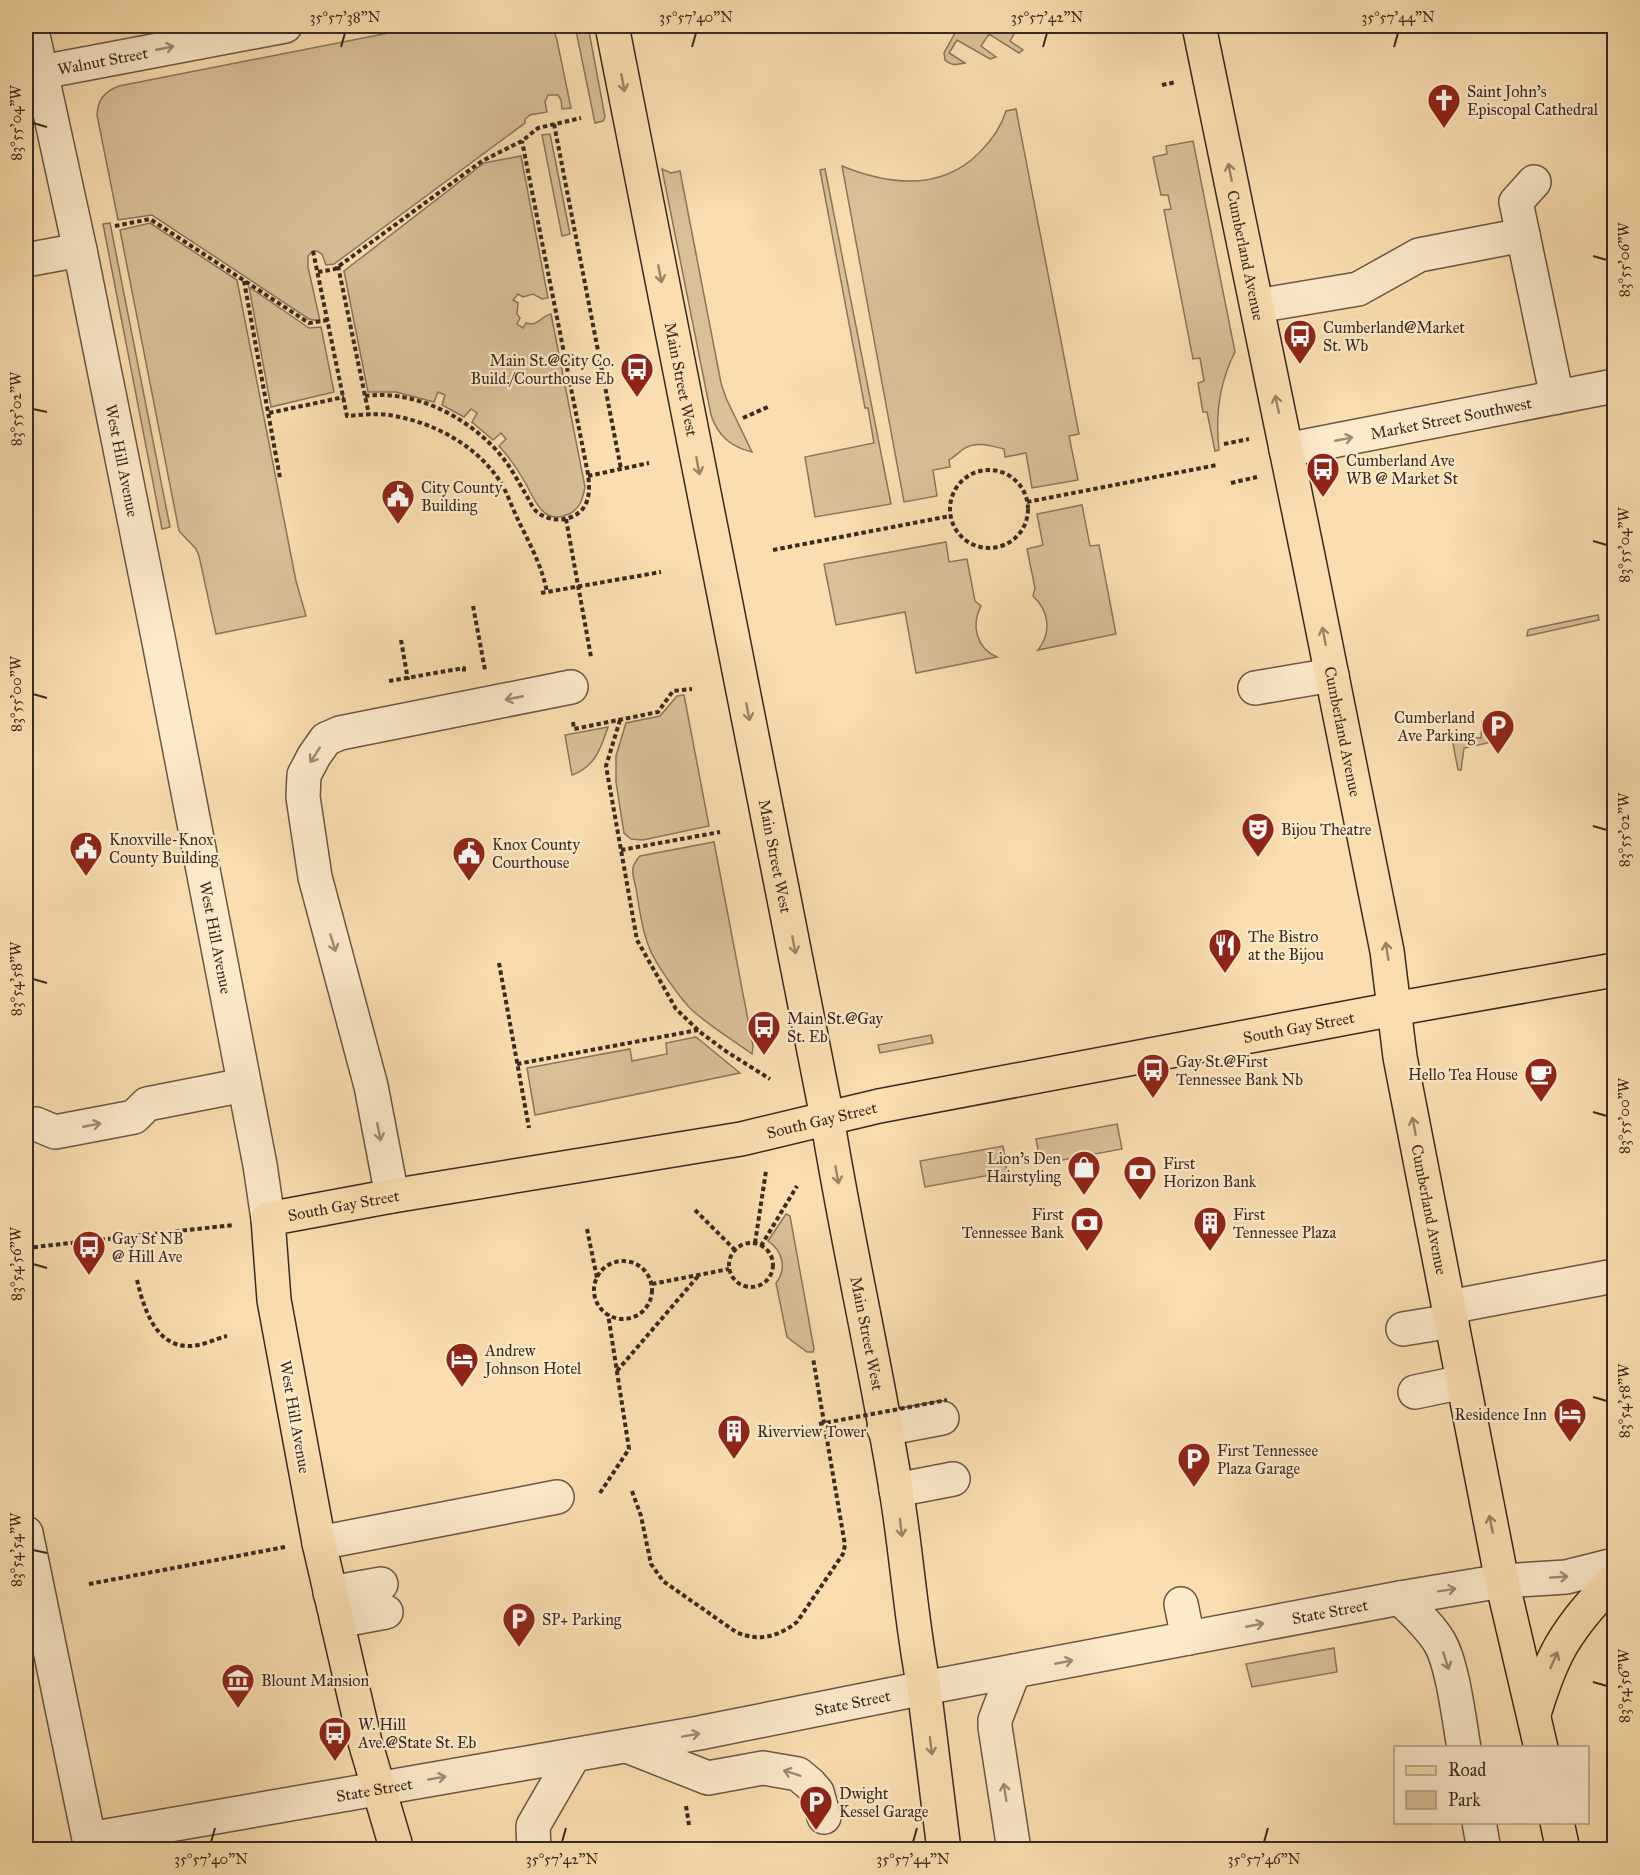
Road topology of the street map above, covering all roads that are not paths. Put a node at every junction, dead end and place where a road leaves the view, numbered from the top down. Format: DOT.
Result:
graph roads {
  1 [pos="31,26"];
  2 [pos="285,26"];
  3 [pos="612,26"];
  4 [pos="1199,26"];
  5 [pos="33,74"];
  6 [pos="1534,182"];
  7 [pos="1523,235"];
  8 [pos="80,250"];
  9 [pos="26,260"];
  10 [pos="1257,306"];
  11 [pos="1614,386"];
  12 [pos="1557,398"];
  13 [pos="1286,450"];
  14 [pos="1332,675"];
  15 [pos="569,688"];
  16 [pos="1255,688"];
  17 [pos="1614,970"];
  18 [pos="1394,1009"];
  19 [pos="244,1085"];
  20 [pos="827,1117"];
  21 [pos="31,1125"];
  22 [pos="392,1196"];
  23 [pos="268,1219"];
  24 [pos="1614,1275"];
  25 [pos="1450,1314"];
  26 [pos="1403,1329"];
  27 [pos="1463,1382"];
  28 [pos="1415,1392"];
  29 [pos="944,1409"];
  30 [pos="884,1429"];
  31 [pos="953,1479"];
  32 [pos="896,1490"];
  33 [pos="557,1497"];
  34 [pos="26,1533"];
  35 [pos="307,1544"];
  36 [pos="1614,1565"];
  37 [pos="1614,1580"];
  38 [pos="1502,1581"];
  39 [pos="383,1598"];
  40 [pos="1400,1598"];
  41 [pos="1181,1604"];
  42 [pos="333,1607"];
  43 [pos="1188,1638"];
  44 [pos="1014,1671"];
  45 [pos="924,1688"];
  46 [pos="1534,1714"];
  47 [pos="627,1746"];
  48 [pos="1464,1746"];
  49 [pos="1541,1746"];
  50 [pos="574,1755"];
  51 [pos="379,1788"];
  52 [pos="824,1818"];
  53 [pos="1479,1824"];
  54 [pos="1557,1824"];
  55 [pos="533,1838"];
  56 [pos="397,1850"];
  57 [pos="511,1850"];
  58 [pos="944,1850"];
  59 [pos="1014,1850"];
  60 [pos="1485,1850"];
  61 [pos="1563,1850"];
  1 -- 5 [label="street, West Hill Avenue"];
  5 -- 2 [label="street, Walnut Street, one-way"];
  3 -- 20 [label="main road, Main Street West, one-way"];
  10 -- 4 [label="main road, Cumberland Avenue, one-way"];
  5 -- 8 [label="street, West Hill Avenue"];
  6 -- 7 [label="street"];
  7 -- 10 [label="street"];
  7 -- 12 [label="street"];
  8 -- 9 [label="street"];
  8 -- 19 [label="street, West Hill Avenue"];
  13 -- 10 [label="main road, Cumberland Avenue, one-way"];
  11 -- 12 [label="street, Market Street Southwest"];
  13 -- 12 [label="street, Market Street Southwest, one-way"];
  14 -- 13 [label="main road, Cumberland Avenue, one-way"];
  14 -- 16 [label="street"];
  18 -- 14 [label="main road, Cumberland Avenue, one-way"];
  15 -- 22 [label="street, one-way"];
  17 -- 18 [label="main road, South Gay Street"];
  18 -- 20 [label="main road, South Gay Street"];
  25 -- 18 [label="main road, Cumberland Avenue, one-way"];
  19 -- 21 [label="street"];
  19 -- 23 [label="street, West Hill Avenue"];
  20 -- 22 [label="main road, South Gay Street"];
  20 -- 30 [label="main road, Main Street West, one-way"];
  22 -- 23 [label="main road, South Gay Street"];
  23 -- 35 [label="main road, West Hill Avenue"];
  24 -- 25 [label="street"];
  25 -- 26 [label="street"];
  25 -- 27 [label="main road, Cumberland Avenue"];
  27 -- 28 [label="street"];
  38 -- 27 [label="main road, Cumberland Avenue, one-way"];
  29 -- 30 [label="street"];
  30 -- 32 [label="main road, Main Street West"];
  31 -- 32 [label="street"];
  32 -- 45 [label="main road, Main Street West, one-way"];
  33 -- 35 [label="street"];
  34 -- 51 [label="street, State Street"];
  35 -- 42 [label="main road, West Hill Avenue"];
  38 -- 36 [label="street, State Street, one-way"];
  46 -- 37 [label="main road, one-way"];
  40 -- 38 [label="street, State Street, one-way"];
  38 -- 46 [label="main road, Cumberland Avenue"];
  39 -- 42 [label="street"];
  43 -- 40 [label="street, State Street, one-way"];
  40 -- 48 [label="street, one-way"];
  41 -- 43 [label="street"];
  42 -- 51 [label="main road, West Hill Avenue"];
  44 -- 43 [label="street, State Street, one-way"];
  44 -- 45 [label="street, State Street"];
  59 -- 44 [label="street, one-way"];
  47 -- 45 [label="street, State Street, one-way"];
  45 -- 58 [label="main road, Main Street West, one-way"];
  46 -- 49 [label="main road, Cumberland Avenue"];
  47 -- 50 [label="street, State Street"];
  52 -- 47 [label="street, one-way"];
  51 -- 50 [label="street, State Street, one-way"];
  50 -- 55 [label="street"];
  51 -- 56 [label="main road, West Hill Avenue"];
  53 -- 60 [label="street"];
  54 -- 61 [label="main road"];
  55 -- 57 [label="street"];
}
